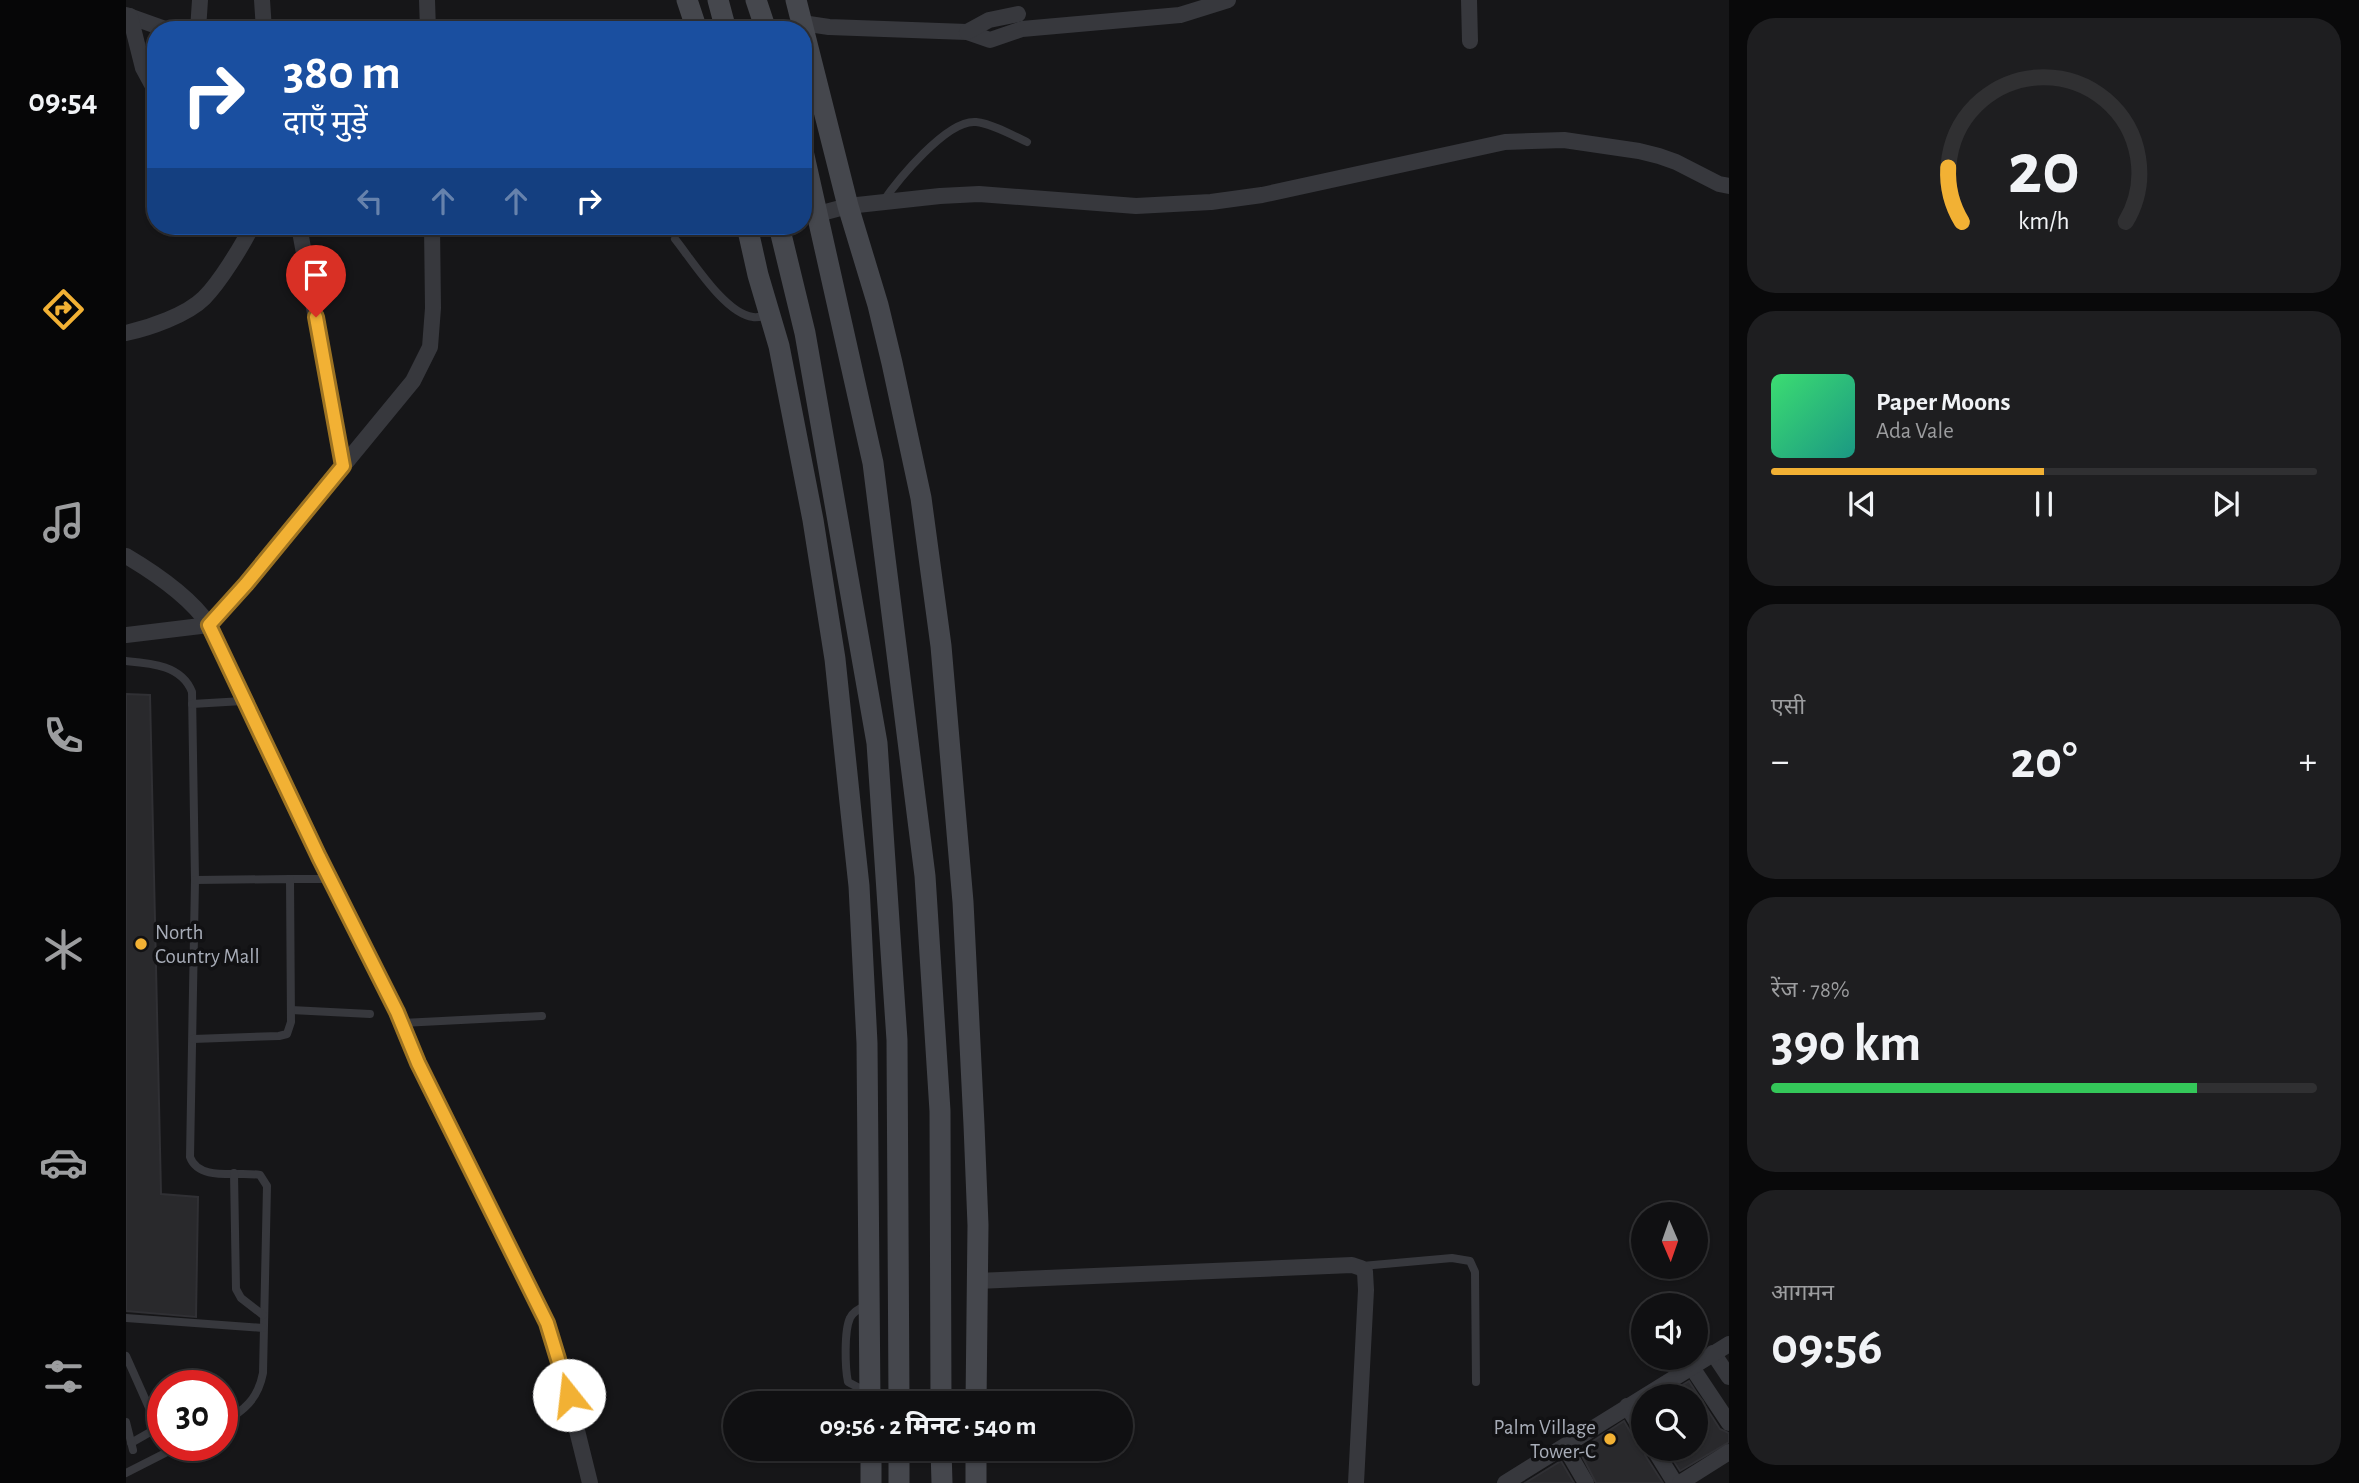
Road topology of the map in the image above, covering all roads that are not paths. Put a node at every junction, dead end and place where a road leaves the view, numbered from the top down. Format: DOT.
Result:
graph roads {
  1 [pos="200,0"];
  2 [pos="262,0"];
  3 [pos="427,0"];
  4 [pos="687,0"];
  5 [pos="718,0"];
  6 [pos="756,0"];
  7 [pos="796,0"];
  8 [pos="1228,0"];
  9 [pos="1469,0"];
  10 [pos="1018,14"];
  11 [pos="128,16"];
  12 [pos="199,21"];
  13 [pos="263,21"];
  14 [pos="428,21"];
  15 [pos="694,21"];
  16 [pos="724,21"];
  17 [pos="763,21"];
  18 [pos="801,21"];
  19 [pos="147,23"];
  20 [pos="812,25"];
  21 [pos="1470,41"];
  22 [pos="812,63"];
  23 [pos="147,75"];
  24 [pos="1027,142"];
  25 [pos="1729,186"];
  26 [pos="812,189"];
  27 [pos="881,204"];
  28 [pos="848,206"];
  29 [pos="818,214"];
  30 [pos="246,235"];
  31 [pos="301,235"];
  32 [pos="432,235"];
  33 [pos="749,235"];
  34 [pos="781,235"];
  35 [pos="675,239"];
  36 [pos="770,314"];
  37 [pos="126,333"];
  38 [pos="343,466"];
  39 [pos="126,556"];
  40 [pos="209,625"];
  41 [pos="126,635"];
  42 [pos="126,661"];
  43 [pos="243,701"];
  44 [pos="192,704"];
  45 [pos="290,879"];
  46 [pos="330,879"];
  47 [pos="195,880"];
  48 [pos="291,1010"];
  49 [pos="370,1014"];
  50 [pos="541,1016"];
  51 [pos="402,1023"];
  52 [pos="193,1039"];
  53 [pos="234,1173"];
  54 [pos="1357,1266"];
  55 [pos="977,1281"];
  56 [pos="263,1315"];
  57 [pos="126,1318"];
  58 [pos="263,1328"];
  59 [pos="1729,1344"];
  60 [pos="1713,1353"];
  61 [pos="126,1356"];
  62 [pos="1708,1356"];
  63 [pos="1685,1370"];
  64 [pos="1694,1370"];
  65 [pos="1729,1377"];
  66 [pos="1476,1382"];
  67 [pos="870,1391"];
  68 [pos="899,1391"];
  69 [pos="941,1391"];
  70 [pos="976,1391"];
  71 [pos="1627,1406"];
  72 [pos="238,1411"];
  73 [pos="1631,1412"];
  74 [pos="126,1422"];
  75 [pos="1729,1423"];
  76 [pos="1565,1447"];
  77 [pos="1729,1452"];
  78 [pos="150,1461"];
  79 [pos="871,1461"];
  80 [pos="899,1461"];
  81 [pos="942,1461"];
  82 [pos="976,1461"];
  83 [pos="1662,1461"];
  84 [pos="126,1473"];
  85 [pos="590,1483"];
  86 [pos="871,1483"];
  87 [pos="899,1483"];
  88 [pos="942,1483"];
  89 [pos="976,1483"];
  90 [pos="1356,1483"];
  91 [pos="1506,1483"];
  92 [pos="1586,1483"];
  93 [pos="1678,1483"];
  1 -- 12 [label="street"];
  2 -- 13 [label="street"];
  3 -- 14 [label="street"];
  4 -- 15 [label="street"];
  5 -- 16 [label="street"];
  6 -- 17 [label="street"];
  7 -- 18 [label="street"];
  8 -- 10 [label="street"];
  9 -- 21 [label="street"];
  10 -- 20 [label="street"];
  11 -- 19 [label="street"];
  11 -- 23 [label="street"];
  22 -- 28 [label="street"];
  24 -- 27 [label="lane"];
  25 -- 27 [label="street"];
  26 -- 29 [label="street"];
  27 -- 28 [label="street"];
  28 -- 29 [label="street"];
  28 -- 55 [label="street"];
  29 -- 69 [label="street"];
  30 -- 37 [label="street"];
  31 -- 38 [label="street"];
  32 -- 38 [label="street"];
  33 -- 36 [label="street"];
  34 -- 68 [label="street"];
  35 -- 36 [label="lane"];
  36 -- 67 [label="street"];
  38 -- 40 [label="street"];
  39 -- 40 [label="street"];
  40 -- 41 [label="street"];
  40 -- 43 [label="street"];
  42 -- 44 [label="lane"];
  43 -- 44 [label="lane"];
  43 -- 46 [label="street"];
  44 -- 47 [label="lane"];
  45 -- 46 [label="lane"];
  45 -- 47 [label="lane"];
  45 -- 48 [label="lane"];
  46 -- 51 [label="street"];
  47 -- 52 [label="lane"];
  48 -- 49 [label="lane"];
  48 -- 52 [label="lane"];
  50 -- 51 [label="lane"];
  51 -- 85 [label="street"];
  52 -- 53 [label="lane"];
  53 -- 56 [label="lane"];
  53 -- 56 [label="lane"];
  54 -- 55 [label="street"];
  54 -- 66 [label="lane"];
  54 -- 90 [label="street"];
  55 -- 70 [label="street"];
  56 -- 58 [label="lane"];
  57 -- 58 [label="lane"];
  58 -- 72 [label="lane"];
  59 -- 60 [label="street"];
  60 -- 62 [label="street"];
  60 -- 65 [label="street"];
  61 -- 74 [label="lane"];
  63 -- 71 [label="street"];
  64 -- 75 [label="street"];
  71 -- 73 [label="street"];
  71 -- 76 [label="street"];
  76 -- 91 [label="street"];
  76 -- 92 [label="street"];
  77 -- 93 [label="street"];
  78 -- 84 [label="lane"];
  79 -- 86 [label="street"];
  80 -- 87 [label="street"];
  81 -- 88 [label="street"];
  82 -- 89 [label="street"];
  83 -- 93 [label="street"];
}
